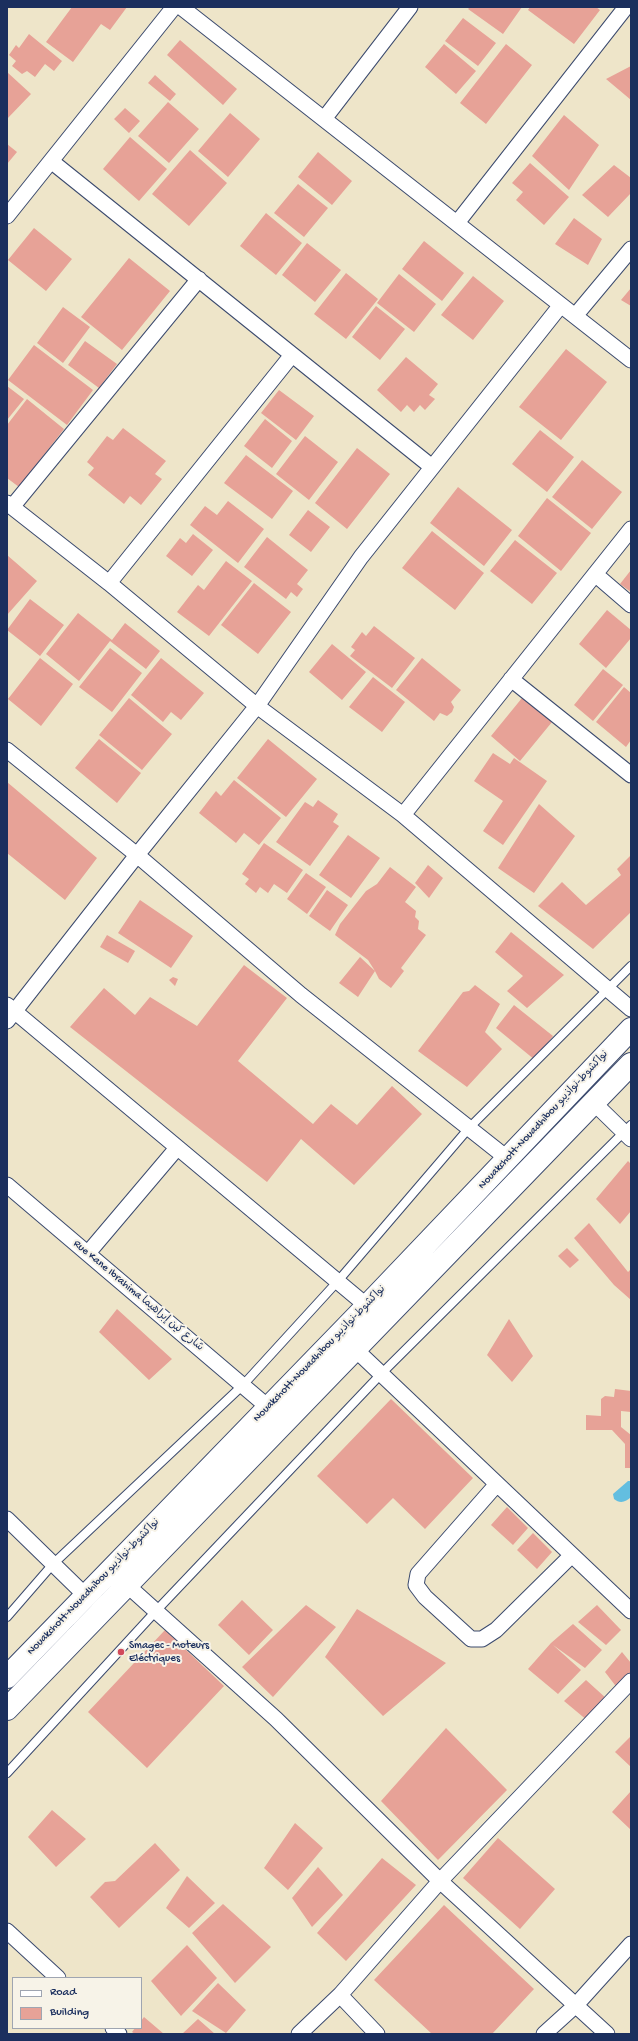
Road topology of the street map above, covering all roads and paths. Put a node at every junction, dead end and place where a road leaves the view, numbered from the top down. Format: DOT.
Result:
graph roads {
  1 [pos="174,7"];
  2 [pos="181,7"];
  3 [pos="410,7"];
  4 [pos="626,7"];
  5 [pos="324,119"];
  6 [pos="51,161"];
  7 [pos="7,216"];
  8 [pos="457,223"];
  9 [pos="631,249"];
  10 [pos="199,279"];
  11 [pos="561,305"];
  12 [pos="575,316"];
  13 [pos="292,355"];
  14 [pos="631,360"];
  15 [pos="432,467"];
  16 [pos="9,505"];
  17 [pos="631,529"];
  18 [pos="595,574"];
  19 [pos="109,584"];
  20 [pos="631,605"];
  21 [pos="511,679"];
  22 [pos="257,706"];
  23 [pos="7,750"];
  24 [pos="631,775"];
  25 [pos="403,815"];
  26 [pos="137,855"];
  27 [pos="631,966"];
  28 [pos="607,990"];
  29 [pos="631,1009"];
  30 [pos="10,1012"];
  31 [pos="631,1029"];
  32 [pos="631,1064"];
  33 [pos="594,1103"];
  34 [pos="469,1128"];
  35 [pos="629,1132"];
  36 [pos="177,1148"];
  37 [pos="508,1159"];
  38 [pos="7,1185"];
  39 [pos="88,1253"];
  40 [pos="338,1281"];
  41 [pos="367,1306"];
  42 [pos="356,1350"];
  43 [pos="382,1373"];
  44 [pos="243,1385"];
  45 [pos="268,1407"];
  46 [pos="497,1484"];
  47 [pos="7,1519"];
  48 [pos="572,1555"];
  49 [pos="53,1564"];
  50 [pos="128,1586"];
  51 [pos="86,1596"];
  52 [pos="156,1611"];
  53 [pos="631,1611"];
  54 [pos="7,1617"];
  55 [pos="7,1677"];
  56 [pos="631,1681"];
  57 [pos="7,1709"];
  58 [pos="7,1773"];
  59 [pos="440,1880"];
  60 [pos="7,1932"];
  61 [pos="631,1944"];
  62 [pos="57,1977"];
  63 [pos="340,1995"];
  64 [pos="576,2004"];
  65 [pos="299,2034"];
  66 [pos="376,2034"];
  67 [pos="544,2034"];
  68 [pos="607,2034"];
  1 -- 6 [label="street"];
  2 -- 5 [label="street"];
  3 -- 5 [label="street"];
  4 -- 8 [label="street"];
  5 -- 8 [label="street"];
  6 -- 7 [label="street"];
  6 -- 10 [label="street"];
  8 -- 11 [label="street"];
  9 -- 12 [label="street"];
  10 -- 13 [label="street"];
  10 -- 16 [label="street"];
  11 -- 12 [label="street"];
  11 -- 15 [label="street"];
  12 -- 14 [label="street"];
  13 -- 15 [label="street"];
  13 -- 19 [label="street"];
  15 -- 22 [label="street"];
  16 -- 19 [label="street"];
  17 -- 18 [label="street"];
  18 -- 20 [label="street"];
  18 -- 21 [label="street"];
  19 -- 22 [label="street"];
  21 -- 24 [label="street"];
  21 -- 25 [label="street"];
  22 -- 25 [label="street"];
  22 -- 26 [label="street"];
  23 -- 26 [label="street"];
  25 -- 28 [label="street"];
  26 -- 30 [label="street"];
  26 -- 34 [label="street"];
  27 -- 28 [label="lane"];
  28 -- 29 [label="street"];
  28 -- 34 [label="lane"];
  30 -- 36 [label="street"];
  31 -- 37 [label="highway, Nouakchott-Nouadhibou نواكشوط-نواذيبو"];
  32 -- 33 [label="highway, Nouakchott-Nouadhibou نواكشوط-نواذيبو"];
  33 -- 35 [label="street"];
  33 -- 42 [label="highway, Nouakchott-Nouadhibou نواكشوط-نواذيبو"];
  34 -- 37 [label="street"];
  34 -- 40 [label="lane"];
  35 -- 43 [label="lane"];
  36 -- 39 [label="street"];
  36 -- 40 [label="street"];
  37 -- 41 [label="highway, Nouakchott-Nouadhibou نواكشوط-نواذيبو"];
  38 -- 39 [label="street, Rue Kane Ibrahima شارع كين إبراهيما"];
  39 -- 44 [label="street, Rue Kane Ibrahima شارع كين إبراهيما"];
  40 -- 41 [label="street"];
  40 -- 44 [label="lane"];
  41 -- 45 [label="highway, Nouakchott-Nouadhibou نواكشوط-نواذيبو"];
  42 -- 43 [label="street"];
  42 -- 50 [label="highway, Nouakchott-Nouadhibou نواكشوط-نواذيبو"];
  43 -- 46 [label="street"];
  43 -- 52 [label="lane"];
  44 -- 45 [label="street, Rue Kane Ibrahima شارع كين إبراهيما"];
  44 -- 49 [label="lane"];
  45 -- 51 [label="highway, Nouakchott-Nouadhibou نواكشوط-نواذيبو"];
  46 -- 48 [label="street"];
  46 -- 48 [label="street"];
  47 -- 49 [label="street"];
  48 -- 53 [label="street"];
  49 -- 51 [label="street"];
  49 -- 54 [label="lane"];
  50 -- 52 [label="street"];
  50 -- 57 [label="highway, Nouakchott-Nouadhibou نواكشوط-نواذيبو"];
  51 -- 55 [label="highway, Nouakchott-Nouadhibou نواكشوط-نواذيبو"];
  52 -- 58 [label="lane"];
  52 -- 59 [label="street"];
  56 -- 59 [label="street"];
  59 -- 63 [label="street"];
  59 -- 64 [label="street"];
  60 -- 62 [label="street"];
  61 -- 64 [label="street"];
  63 -- 65 [label="street"];
  63 -- 66 [label="street"];
  64 -- 67 [label="street"];
  64 -- 68 [label="street"];
}
